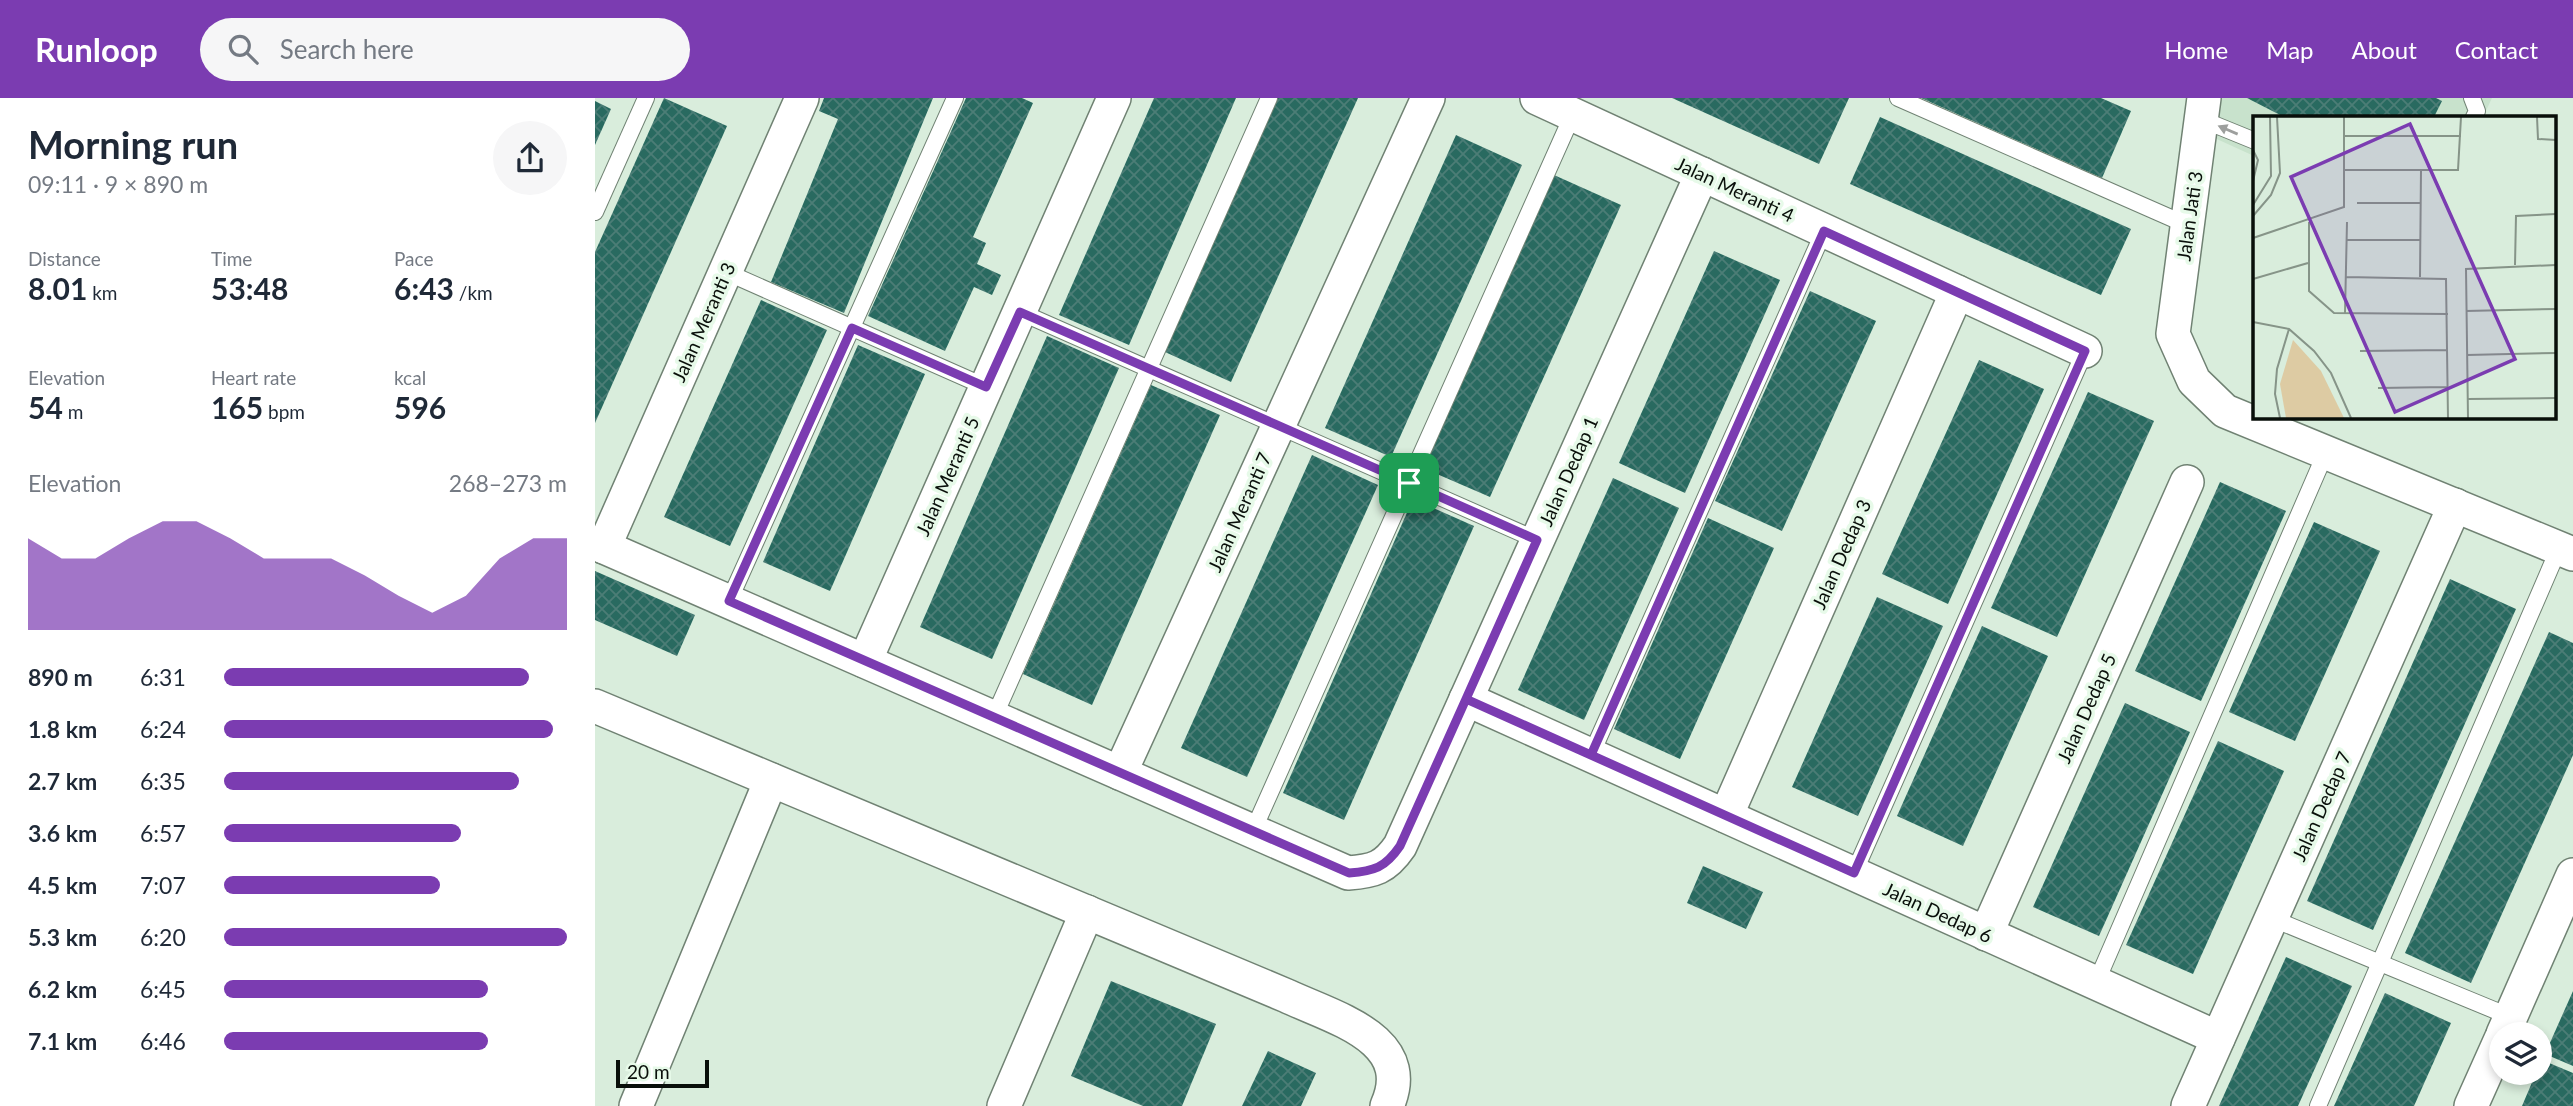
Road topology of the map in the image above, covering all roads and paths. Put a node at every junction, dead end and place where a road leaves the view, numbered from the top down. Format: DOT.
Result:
graph roads {
  1 [pos="646,98"];
  2 [pos="802,98"];
  3 [pos="955,98"];
  4 [pos="1114,98"];
  5 [pos="1269,98"];
  6 [pos="1428,98"];
  7 [pos="1537,98"];
  8 [pos="1898,98"];
  9 [pos="2472,98"];
  10 [pos="2203,108"];
  11 [pos="1573,114"];
  12 [pos="2474,116"];
  13 [pos="2253,140"];
  14 [pos="1702,174"];
  15 [pos="595,212"];
  16 [pos="2187,225"];
  17 [pos="1824,231"];
  18 [pos="726,272"];
  19 [pos="1957,292"];
  20 [pos="1020,312"];
  21 [pos="852,328"];
  22 [pos="2085,351"];
  23 [pos="1149,369"];
  24 [pos="986,387"];
  25 [pos="1279,426"];
  26 [pos="2326,452"];
  27 [pos="2187,482"];
  28 [pos="1409,483"];
  29 [pos="2455,505"];
  30 [pos="1537,540"];
  31 [pos="600,545"];
  32 [pos="2566,551"];
  33 [pos="729,601"];
  34 [pos="865,661"];
  35 [pos="1466,699"];
  36 [pos="595,706"];
  37 [pos="994,717"];
  38 [pos="1591,755"];
  39 [pos="1121,773"];
  40 [pos="771,780"];
  41 [pos="1726,816"];
  42 [pos="1253,831"];
  43 [pos="1854,873"];
  44 [pos="2573,875"];
  45 [pos="1087,912"];
  46 [pos="2271,918"];
  47 [pos="1986,934"];
  48 [pos="2379,963"];
  49 [pos="2096,984"];
  50 [pos="2490,1022"];
  51 [pos="2509,1022"];
  52 [pos="2218,1038"];
  53 [pos="2489,1066"];
  54 [pos="636,1106"];
  55 [pos="1004,1106"];
  56 [pos="1387,1106"];
  57 [pos="2188,1106"];
  58 [pos="2318,1106"];
  59 [pos="2471,1106"];
  1 -- 15 [label="lane"];
  2 -- 18 [label="street, Jalan Meranti 3"];
  3 -- 21 [label="lane"];
  4 -- 20 [label="street, Jalan Meranti 5"];
  5 -- 23 [label="lane"];
  6 -- 25 [label="street, Jalan Meranti 7"];
  7 -- 11 [label="street, Jalan Meranti 4"];
  8 -- 16 [label="lane"];
  9 -- 12 [label="lane"];
  13 -- 10 [label="lane, one-way"];
  10 -- 16 [label="street, Jalan Jati 3"];
  11 -- 14 [label="street, Jalan Meranti 4"];
  11 -- 28 [label="lane"];
  14 -- 17 [label="street, Jalan Meranti 4"];
  14 -- 30 [label="street, Jalan Dedap 1"];
  16 -- 26 [label="street, Jalan Jati 3"];
  17 -- 19 [label="street, Jalan Meranti 4"];
  17 -- 38 [label="lane"];
  18 -- 21 [label="lane"];
  18 -- 31 [label="street, Jalan Meranti 3"];
  19 -- 22 [label="street, Jalan Meranti 4"];
  19 -- 41 [label="street, Jalan Dedap 3"];
  20 -- 23 [label="lane"];
  20 -- 24 [label="street, Jalan Meranti 5"];
  21 -- 24 [label="lane"];
  21 -- 33 [label="lane"];
  22 -- 43 [label="lane"];
  23 -- 25 [label="lane"];
  23 -- 37 [label="lane"];
  24 -- 34 [label="street, Jalan Meranti 5"];
  25 -- 28 [label="lane"];
  25 -- 39 [label="street, Jalan Meranti 7"];
  26 -- 29 [label="street"];
  26 -- 49 [label="lane"];
  27 -- 47 [label="street, Jalan Dedap 5"];
  28 -- 30 [label="lane"];
  28 -- 42 [label="lane"];
  29 -- 32 [label="street"];
  29 -- 46 [label="street, Jalan Dedap 7"];
  30 -- 35 [label="street, Jalan Dedap 1"];
  31 -- 33 [label="street"];
  32 -- 48 [label="lane"];
  33 -- 34 [label="street"];
  34 -- 37 [label="street"];
  35 -- 38 [label="street, Jalan Dedap 6"];
  35 -- 42 [label="street, Jalan Dedap 1"];
  36 -- 40 [label="street"];
  37 -- 39 [label="street"];
  38 -- 41 [label="street, Jalan Dedap 6"];
  39 -- 42 [label="street"];
  40 -- 45 [label="street"];
  40 -- 54 [label="street"];
  41 -- 43 [label="street, Jalan Dedap 6"];
  43 -- 47 [label="street, Jalan Dedap 6"];
  44 -- 51 [label="street"];
  45 -- 55 [label="street"];
  45 -- 56 [label="street"];
  46 -- 48 [label="lane"];
  46 -- 52 [label="street, Jalan Dedap 7"];
  47 -- 49 [label="street, Jalan Dedap 6"];
  48 -- 50 [label="lane"];
  48 -- 58 [label="lane"];
  49 -- 52 [label="street, Jalan Dedap 6"];
  52 -- 57 [label="street, Jalan Dedap 7"];
  53 -- 59 [label="street"];
}
